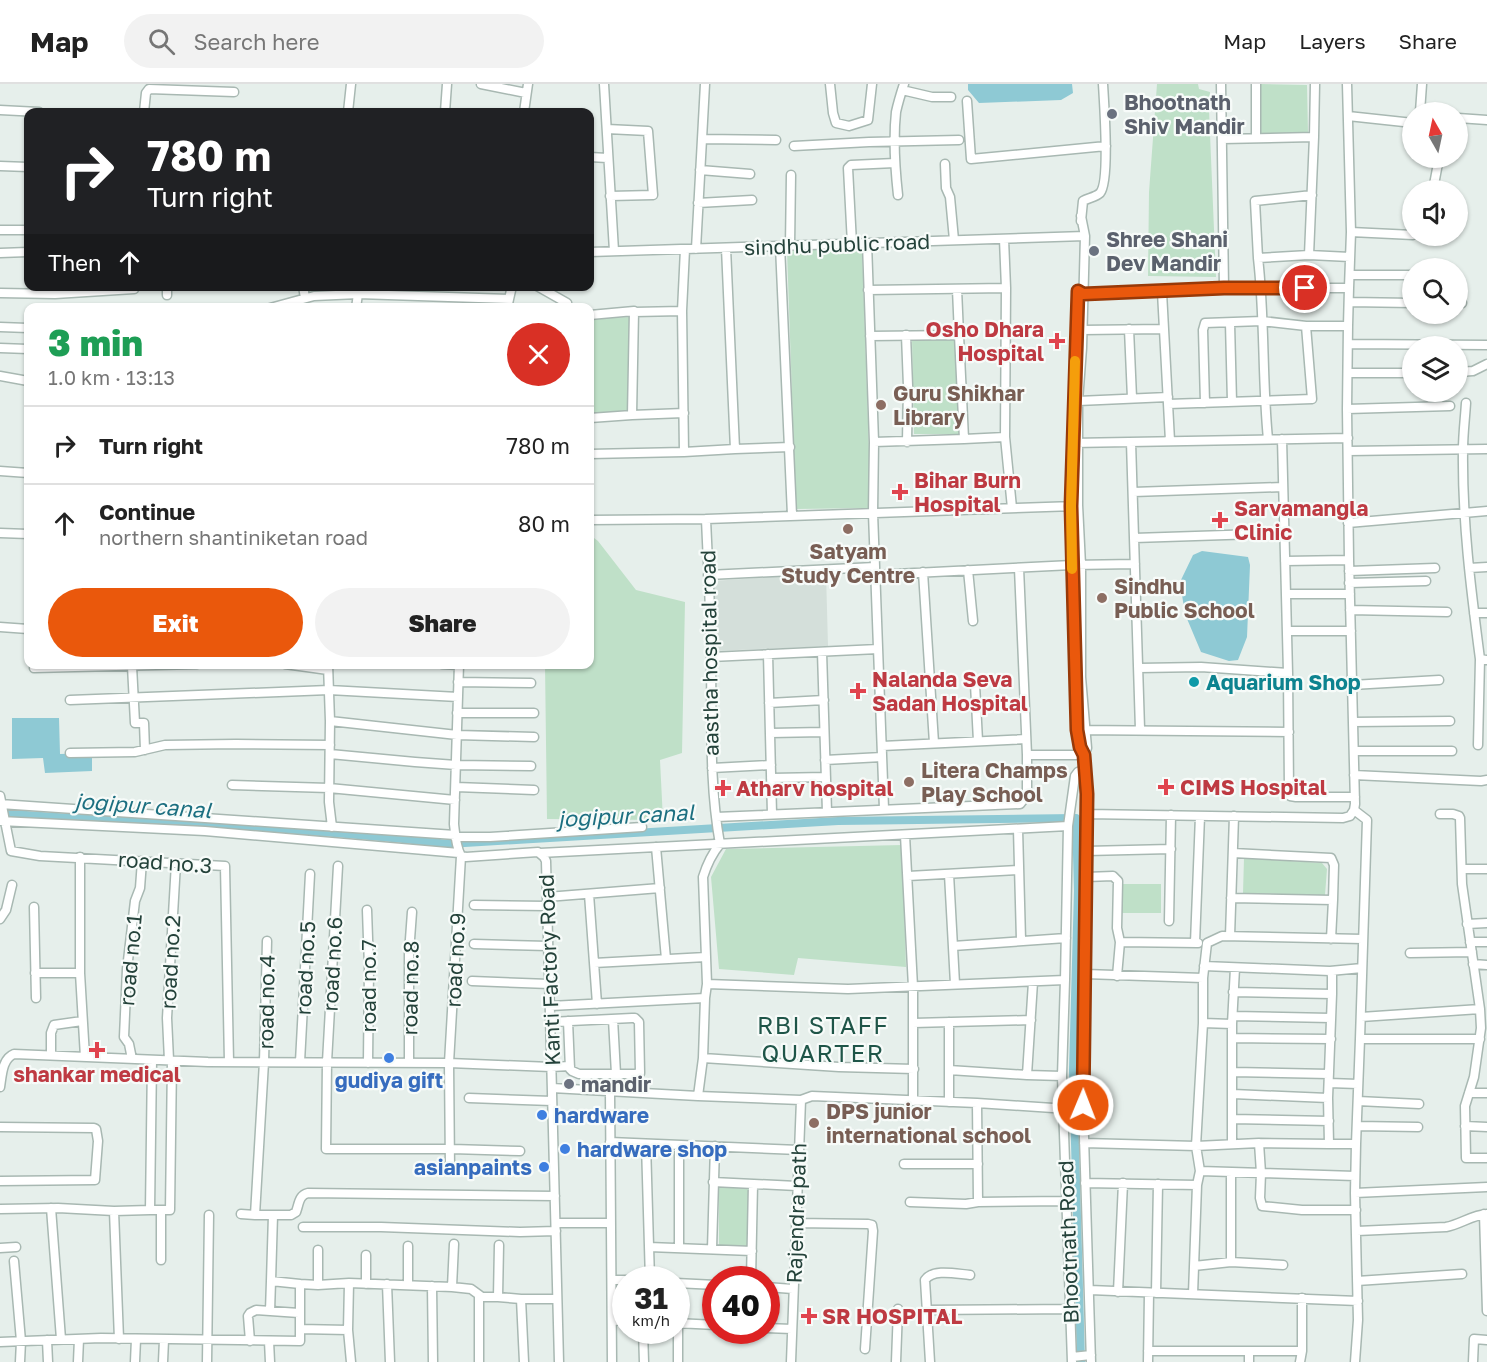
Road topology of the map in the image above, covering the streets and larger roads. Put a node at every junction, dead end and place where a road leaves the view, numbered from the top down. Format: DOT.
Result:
graph roads {
  1 [pos="351,84"];
  2 [pos="447,84"];
  3 [pos="481,84"];
  4 [pos="604,84"];
  5 [pos="705,84"];
  6 [pos="831,84"];
  7 [pos="872,84"];
  8 [pos="1103,84"];
  9 [pos="1221,84"];
  10 [pos="1256,84"];
  11 [pos="1315,84"];
  12 [pos="1347,84"];
  13 [pos="1422,84"];
  14 [pos="903,87"];
  15 [pos="527,89"];
  16 [pos="234,92"];
  17 [pos="951,97"];
  18 [pos="967,101"];
  19 [pos="1421,102"];
  20 [pos="144,108"];
  21 [pos="348,108"];
  22 [pos="445,108"];
  23 [pos="525,108"];
  24 [pos="0,111"];
  25 [pos="24,112"];
  26 [pos="1348,116"];
  27 [pos="1468,119"];
  28 [pos="1487,120"];
  29 [pos="1402,122"];
  30 [pos="607,129"];
  31 [pos="1314,137"];
  32 [pos="1256,138"];
  33 [pos="702,139"];
  34 [pos="776,140"];
  35 [pos="959,140"];
  36 [pos="1221,140"];
  37 [pos="896,141"];
  38 [pos="794,146"];
  39 [pos="1106,146"];
  40 [pos="594,157"];
  41 [pos="608,158"];
  42 [pos="895,163"];
  43 [pos="945,164"];
  44 [pos="0,166"];
  45 [pos="24,167"];
  46 [pos="700,170"];
  47 [pos="750,174"];
  48 [pos="791,175"];
  49 [pos="898,195"];
  50 [pos="1312,195"];
  51 [pos="610,196"];
  52 [pos="752,201"];
  53 [pos="698,203"];
  54 [pos="0,230"];
  55 [pos="24,230"];
  56 [pos="1351,232"];
  57 [pos="1402,234"];
  58 [pos="1082,236"];
  59 [pos="1004,239"];
  60 [pos="954,240"];
  61 [pos="867,243"];
  62 [pos="852,244"];
  63 [pos="780,246"];
  64 [pos="790,246"];
  65 [pos="726,248"];
  66 [pos="685,249"];
  67 [pos="696,249"];
  68 [pos="614,251"];
  69 [pos="24,252"];
  70 [pos="594,252"];
  71 [pos="0,253"];
  72 [pos="1309,255"];
  73 [pos="1350,257"];
  74 [pos="1258,258"];
  75 [pos="1350,275"];
  76 [pos="1402,275"];
  77 [pos="1006,288"];
  78 [pos="1224,288"];
  79 [pos="1262,288"];
  80 [pos="1349,288"];
  81 [pos="957,289"];
  82 [pos="868,290"];
  83 [pos="102,291"];
  84 [pos="304,291"];
  85 [pos="546,291"];
  86 [pos="1080,292"];
  87 [pos="1162,292"];
  88 [pos="0,293"];
  89 [pos="358,294"];
  90 [pos="305,298"];
  91 [pos="1348,302"];
  92 [pos="288,303"];
  93 [pos="357,303"];
  94 [pos="508,303"];
  95 [pos="567,303"];
  96 [pos="1402,303"];
  97 [pos="682,311"];
  98 [pos="634,312"];
  99 [pos="594,315"];
  100 [pos="1262,321"];
  101 [pos="1230,323"];
  102 [pos="1306,326"];
  103 [pos="1348,326"];
  104 [pos="0,327"];
  105 [pos="24,328"];
  106 [pos="1129,329"];
  107 [pos="1164,329"];
  108 [pos="1082,330"];
  109 [pos="906,335"];
  110 [pos="958,335"];
  111 [pos="870,336"];
  112 [pos="1349,344"];
  113 [pos="1487,345"];
  114 [pos="0,348"];
  115 [pos="24,349"];
  116 [pos="1487,364"];
  117 [pos="1468,371"];
  118 [pos="1402,373"];
  119 [pos="1348,374"];
  120 [pos="0,376"];
  121 [pos="24,380"];
  122 [pos="1132,398"];
  123 [pos="1168,400"];
  124 [pos="1078,401"];
  125 [pos="1264,401"];
  126 [pos="1232,402"];
  127 [pos="1205,403"];
  128 [pos="1466,404"];
  129 [pos="1450,406"];
  130 [pos="1347,409"];
  131 [pos="684,413"];
  132 [pos="632,415"];
  133 [pos="594,418"];
  134 [pos="1005,437"];
  135 [pos="1348,438"];
  136 [pos="964,439"];
  137 [pos="1282,439"];
  138 [pos="1268,440"];
  139 [pos="1170,441"];
  140 [pos="874,442"];
  141 [pos="907,442"];
  142 [pos="1131,442"];
  143 [pos="1075,443"];
  144 [pos="790,447"];
  145 [pos="1466,449"];
  146 [pos="1487,449"];
  147 [pos="735,450"];
  148 [pos="1348,451"];
  149 [pos="684,452"];
  150 [pos="594,454"];
  151 [pos="0,471"];
  152 [pos="24,473"];
  153 [pos="1283,487"];
  154 [pos="1133,492"];
  155 [pos="1074,506"];
  156 [pos="1012,508"];
  157 [pos="1487,511"];
  158 [pos="873,513"];
  159 [pos="1464,513"];
  160 [pos="792,515"];
  161 [pos="706,519"];
  162 [pos="594,520"];
  163 [pos="1348,523"];
  164 [pos="0,533"];
  165 [pos="1285,533"];
  166 [pos="24,534"];
  167 [pos="1134,538"];
  168 [pos="1349,560"];
  169 [pos="1286,561"];
  170 [pos="1135,564"];
  171 [pos="1077,565"];
  172 [pos="1019,567"];
  173 [pos="1487,567"];
  174 [pos="1435,568"];
  175 [pos="1469,568"];
  176 [pos="968,570"];
  177 [pos="875,571"];
  178 [pos="1349,571"];
  179 [pos="923,572"];
  180 [pos="708,575"];
  181 [pos="1426,581"];
  182 [pos="1349,583"];
  183 [pos="1286,594"];
  184 [pos="1350,594"];
  185 [pos="1350,610"];
  186 [pos="1447,612"];
  187 [pos="1487,613"];
  188 [pos="1474,614"];
  189 [pos="972,621"];
  190 [pos="0,627"];
  191 [pos="24,629"];
  192 [pos="1351,630"];
  193 [pos="1287,631"];
  194 [pos="878,649"];
  195 [pos="822,652"];
  196 [pos="768,654"];
  197 [pos="711,657"];
  198 [pos="1483,660"];
  199 [pos="1138,668"];
  200 [pos="132,669"];
  201 [pos="328,669"];
  202 [pos="459,669"];
  203 [pos="1288,673"];
  204 [pos="1439,680"];
  205 [pos="458,682"];
  206 [pos="531,683"];
  207 [pos="975,684"];
  208 [pos="1352,685"];
  209 [pos="329,690"];
  210 [pos="458,697"];
  211 [pos="134,698"];
  212 [pos="70,699"];
  213 [pos="824,700"];
  214 [pos="769,703"];
  215 [pos="457,713"];
  216 [pos="534,713"];
  217 [pos="330,721"];
  218 [pos="1450,721"];
  219 [pos="1353,722"];
  220 [pos="1140,729"];
  221 [pos="1081,730"];
  222 [pos="824,732"];
  223 [pos="1289,732"];
  224 [pos="770,733"];
  225 [pos="457,735"];
  226 [pos="534,737"];
  227 [pos="1026,739"];
  228 [pos="978,741"];
  229 [pos="934,743"];
  230 [pos="1478,745"];
  231 [pos="882,746"];
  232 [pos="330,749"];
  233 [pos="145,750"];
  234 [pos="1354,751"];
  235 [pos="1452,751"];
  236 [pos="70,753"];
  237 [pos="1027,755"];
  238 [pos="1084,755"];
  239 [pos="882,757"];
  240 [pos="825,760"];
  241 [pos="456,765"];
  242 [pos="771,765"];
  243 [pos="531,766"];
  244 [pos="712,768"];
  245 [pos="1085,769"];
  246 [pos="1354,775"];
  247 [pos="826,777"];
  248 [pos="771,778"];
  249 [pos="1487,780"];
  250 [pos="232,785"];
  251 [pos="456,787"];
  252 [pos="329,788"];
  253 [pos="534,790"];
  254 [pos="1355,797"];
  255 [pos="455,800"];
  256 [pos="1,803"];
  257 [pos="884,809"];
  258 [pos="1354,810"];
  259 [pos="827,812"];
  260 [pos="772,814"];
  261 [pos="1087,814"];
  262 [pos="1440,814"];
  263 [pos="1172,815"];
  264 [pos="1200,816"];
  265 [pos="1234,816"];
  266 [pos="3,820"];
  267 [pos="716,820"];
  268 [pos="1068,824"];
  269 [pos="332,827"];
  270 [pos="642,827"];
  271 [pos="1018,829"];
  272 [pos="904,835"];
  273 [pos="456,837"];
  274 [pos="719,841"];
  275 [pos="656,848"];
  276 [pos="1171,849"];
  277 [pos="1086,850"];
  278 [pos="459,853"];
  279 [pos="1233,853"];
  280 [pos="540,854"];
  281 [pos="80,857"];
  282 [pos="142,861"];
  283 [pos="176,863"];
  284 [pos="338,866"];
  285 [pos="1462,869"];
  286 [pos="1487,869"];
  287 [pos="1019,870"];
  288 [pos="310,874"];
  289 [pos="949,874"];
  290 [pos="908,876"];
  291 [pos="1086,877"];
  292 [pos="12,885"];
  293 [pos="660,888"];
  294 [pos="589,894"];
  295 [pos="1231,898"];
  296 [pos="1333,900"];
  297 [pos="547,901"];
  298 [pos="474,905"];
  299 [pos="34,907"];
  300 [pos="367,910"];
  301 [pos="412,912"];
  302 [pos="0,919"];
  303 [pos="1169,921"];
  304 [pos="1487,923"];
  305 [pos="1467,924"];
  306 [pos="1230,936"];
  307 [pos="1066,938"];
  308 [pos="1331,939"];
  309 [pos="1363,939"];
  310 [pos="1021,940"];
  311 [pos="267,941"];
  312 [pos="1120,942"];
  313 [pos="1470,942"];
  314 [pos="1487,942"];
  315 [pos="1195,943"];
  316 [pos="1207,943"];
  317 [pos="474,944"];
  318 [pos="548,946"];
  319 [pos="953,946"];
  320 [pos="1472,952"];
  321 [pos="1410,953"];
  322 [pos="706,957"];
  323 [pos="666,959"];
  324 [pos="594,963"];
  325 [pos="1473,964"];
  326 [pos="1487,965"];
  327 [pos="1204,966"];
  328 [pos="1235,968"];
  329 [pos="1362,968"];
  330 [pos="1330,971"];
  331 [pos="36,973"];
  332 [pos="80,973"];
  333 [pos="1086,974"];
  334 [pos="1118,976"];
  335 [pos="1203,978"];
  336 [pos="1065,980"];
  337 [pos="472,981"];
  338 [pos="1033,982"];
  339 [pos="549,984"];
  340 [pos="707,984"];
  341 [pos="955,984"];
  342 [pos="913,987"];
  343 [pos="1233,992"];
  344 [pos="1332,994"];
  345 [pos="36,998"];
  346 [pos="705,998"];
  347 [pos="597,1004"];
  348 [pos="550,1006"];
  349 [pos="1480,1009"];
  350 [pos="1361,1017"];
  351 [pos="1331,1018"];
  352 [pos="613,1019"];
  353 [pos="1031,1020"];
  354 [pos="1232,1020"];
  355 [pos="82,1021"];
  356 [pos="568,1021"];
  357 [pos="550,1022"];
  358 [pos="948,1022"];
  359 [pos="913,1023"];
  360 [pos="1203,1023"];
  361 [pos="1232,1038"];
  362 [pos="1331,1039"];
  363 [pos="1360,1039"];
  364 [pos="1482,1041"];
  365 [pos="0,1048"];
  366 [pos="11,1055"];
  367 [pos="51,1055"];
  368 [pos="85,1057"];
  369 [pos="703,1058"];
  370 [pos="132,1059"];
  371 [pos="152,1060"];
  372 [pos="170,1060"];
  373 [pos="229,1062"];
  374 [pos="264,1062"];
  375 [pos="300,1062"];
  376 [pos="327,1062"];
  377 [pos="368,1063"];
  378 [pos="409,1063"];
  379 [pos="449,1063"];
  380 [pos="570,1066"];
  381 [pos="551,1067"];
  382 [pos="914,1069"];
  383 [pos="949,1070"];
  384 [pos="1233,1072"];
  385 [pos="616,1074"];
  386 [pos="1027,1076"];
  387 [pos="1062,1076"];
  388 [pos="1329,1078"];
  389 [pos="1358,1084"];
  390 [pos="0,1087"];
  391 [pos="552,1088"];
  392 [pos="610,1092"];
  393 [pos="1469,1093"];
  394 [pos="1487,1093"];
  395 [pos="1233,1094"];
  396 [pos="698,1096"];
  397 [pos="469,1098"];
  398 [pos="1328,1098"];
  399 [pos="801,1100"];
  400 [pos="552,1101"];
  401 [pos="913,1101"];
  402 [pos="1358,1101"];
  403 [pos="949,1102"];
  404 [pos="977,1103"];
  405 [pos="1419,1104"];
  406 [pos="1080,1105"];
  407 [pos="1065,1106"];
  408 [pos="1232,1119"];
  409 [pos="1329,1121"];
  410 [pos="1357,1126"];
  411 [pos="1465,1126"];
  412 [pos="0,1127"];
  413 [pos="1418,1127"];
  414 [pos="1487,1127"];
  415 [pos="610,1142"];
  416 [pos="1084,1143"];
  417 [pos="1259,1143"];
  418 [pos="1356,1143"];
  419 [pos="646,1144"];
  420 [pos="1232,1144"];
  421 [pos="1329,1144"];
  422 [pos="679,1145"];
  423 [pos="715,1146"];
  424 [pos="1196,1146"];
  425 [pos="449,1149"];
  426 [pos="799,1150"];
  427 [pos="520,1151"];
  428 [pos="1487,1158"];
  429 [pos="904,1164"];
  430 [pos="978,1164"];
  431 [pos="450,1170"];
  432 [pos="1200,1172"];
  433 [pos="1231,1172"];
  434 [pos="1261,1173"];
  435 [pos="1355,1176"];
  436 [pos="0,1181"];
  437 [pos="713,1182"];
  438 [pos="1085,1182"];
  439 [pos="1123,1183"];
  440 [pos="753,1184"];
  441 [pos="1158,1184"];
  442 [pos="1197,1185"];
  443 [pos="798,1186"];
  444 [pos="1487,1187"];
  445 [pos="1355,1193"];
  446 [pos="555,1196"];
  447 [pos="1066,1201"];
  448 [pos="910,1202"];
  449 [pos="978,1202"];
  450 [pos="51,1208"];
  451 [pos="0,1209"];
  452 [pos="150,1210"];
  453 [pos="160,1210"];
  454 [pos="1356,1210"];
  455 [pos="114,1211"];
  456 [pos="241,1214"];
  457 [pos="1486,1214"];
  458 [pos="209,1215"];
  459 [pos="255,1215"];
  460 [pos="273,1215"];
  461 [pos="611,1223"];
  462 [pos="796,1223"];
  463 [pos="303,1227"];
  464 [pos="556,1227"];
  465 [pos="1357,1231"];
  466 [pos="454,1244"];
  467 [pos="499,1245"];
  468 [pos="408,1246"];
  469 [pos="16,1247"];
  470 [pos="649,1247"];
  471 [pos="0,1248"];
  472 [pos="679,1248"];
  473 [pos="712,1249"];
  474 [pos="318,1250"];
  475 [pos="752,1251"];
  476 [pos="1486,1251"];
  477 [pos="366,1255"];
  478 [pos="14,1260"];
  479 [pos="161,1260"];
  480 [pos="1231,1262"];
  481 [pos="1283,1265"];
  482 [pos="650,1266"];
  483 [pos="751,1266"];
  484 [pos="1194,1266"];
  485 [pos="1462,1274"];
  486 [pos="970,1275"];
  487 [pos="612,1280"];
  488 [pos="271,1281"];
  489 [pos="1357,1281"];
  490 [pos="348,1283"];
  491 [pos="300,1284"];
  492 [pos="366,1284"];
  493 [pos="387,1284"];
  494 [pos="318,1285"];
  495 [pos="408,1285"];
  496 [pos="432,1286"];
  497 [pos="452,1287"];
  498 [pos="780,1288"];
  499 [pos="794,1289"];
  500 [pos="1090,1290"];
  501 [pos="1118,1292"];
  502 [pos="1153,1293"];
  503 [pos="1193,1294"];
  504 [pos="479,1295"];
  505 [pos="498,1297"];
  506 [pos="521,1299"];
  507 [pos="557,1299"];
  508 [pos="1302,1299"];
  509 [pos="1358,1301"];
  510 [pos="898,1309"];
  511 [pos="1070,1309"];
  512 [pos="927,1310"];
  513 [pos="270,1311"];
  514 [pos="1487,1311"];
  515 [pos="299,1313"];
  516 [pos="300,1329"];
  517 [pos="780,1329"];
  518 [pos="792,1329"];
  519 [pos="348,1330"];
  520 [pos="79,1339"];
  521 [pos="118,1339"];
  522 [pos="136,1339"];
  523 [pos="47,1340"];
  524 [pos="61,1340"];
  525 [pos="164,1340"];
  526 [pos="208,1340"];
  527 [pos="1487,1340"];
  528 [pos="21,1341"];
  529 [pos="250,1341"];
  530 [pos="269,1341"];
  531 [pos="0,1342"];
  532 [pos="612,1344"];
  533 [pos="643,1344"];
  534 [pos="678,1344"];
  535 [pos="865,1349"];
  536 [pos="1249,1351"];
  537 [pos="1302,1351"];
  538 [pos="1148,1352"];
  539 [pos="1090,1358"];
  540 [pos="1073,1359"];
  541 [pos="20,1362"];
  542 [pos="48,1362"];
  543 [pos="78,1362"];
  544 [pos="135,1362"];
  545 [pos="163,1362"];
  546 [pos="207,1362"];
  547 [pos="270,1362"];
  548 [pos="351,1362"];
  549 [pos="390,1362"];
  550 [pos="434,1362"];
  551 [pos="479,1362"];
  552 [pos="524,1362"];
  553 [pos="559,1362"];
  554 [pos="612,1362"];
  555 [pos="644,1362"];
  556 [pos="678,1362"];
  557 [pos="791,1362"];
  558 [pos="896,1362"];
  559 [pos="930,1362"];
  560 [pos="1148,1362"];
  561 [pos="1249,1362"];
  562 [pos="1300,1362"];
  563 [pos="1355,1362"];
  564 [pos="1473,1362"];
  1 -- 21 [label="street"];
  2 -- 22 [label="street"];
  3 -- 15 [label="street"];
  4 -- 30 [label="street"];
  5 -- 33 [label="street"];
  6 -- 7 [label="street"];
  8 -- 39 [label="street, Bhootnath Road"];
  9 -- 36 [label="street"];
  10 -- 32 [label="street"];
  11 -- 31 [label="street"];
  12 -- 26 [label="street"];
  13 -- 19 [label="street"];
  14 -- 17 [label="street"];
  14 -- 37 [label="street"];
  15 -- 23 [label="street"];
  16 -- 20 [label="street"];
  18 -- 39 [label="street"];
  24 -- 25 [label="street"];
  26 -- 29 [label="street"];
  26 -- 56 [label="street"];
  27 -- 28 [label="street"];
  30 -- 41 [label="street"];
  30 -- 51 [label="street"];
  31 -- 32 [label="street"];
  31 -- 50 [label="street"];
  32 -- 36 [label="street"];
  33 -- 34 [label="street"];
  33 -- 46 [label="street"];
  35 -- 37 [label="street"];
  36 -- 78 [label="street"];
  37 -- 38 [label="street"];
  37 -- 42 [label="street"];
  39 -- 58 [label="street, Bhootnath Road"];
  40 -- 41 [label="street"];
  41 -- 51 [label="street"];
  42 -- 49 [label="street"];
  42 -- 62 [label="street"];
  43 -- 60 [label="street"];
  44 -- 45 [label="street"];
  46 -- 47 [label="street"];
  46 -- 53 [label="street"];
  48 -- 64 [label="street"];
  50 -- 72 [label="street"];
  50 -- 74 [label="street"];
  51 -- 68 [label="street"];
  52 -- 53 [label="street"];
  53 -- 67 [label="street"];
  54 -- 55 [label="street"];
  56 -- 57 [label="street"];
  56 -- 73 [label="street"];
  58 -- 59 [label="street, sindhu public road"];
  58 -- 86 [label="street, Bhootnath Road"];
  59 -- 60 [label="street, sindhu public road"];
  59 -- 77 [label="street"];
  60 -- 61 [label="street, sindhu public road"];
  61 -- 62 [label="street, sindhu public road"];
  61 -- 82 [label="street"];
  62 -- 64 [label="street, sindhu public road"];
  63 -- 64 [label="street, sindhu public road"];
  63 -- 65 [label="street, sindhu public road"];
  63 -- 144 [label="street"];
  65 -- 67 [label="street, sindhu public road"];
  65 -- 147 [label="street"];
  66 -- 67 [label="street, sindhu public road"];
  66 -- 68 [label="street, sindhu public road"];
  66 -- 97 [label="street"];
  68 -- 70 [label="street, sindhu public road"];
  69 -- 71 [label="street"];
  72 -- 73 [label="street"];
  72 -- 74 [label="street"];
  73 -- 75 [label="street"];
  74 -- 79 [label="street"];
  75 -- 76 [label="street"];
  75 -- 80 [label="street"];
  77 -- 81 [label="street"];
  77 -- 134 [label="street"];
  78 -- 79 [label="street"];
  78 -- 87 [label="street"];
  79 -- 80 [label="street"];
  79 -- 100 [label="street"];
  80 -- 91 [label="street"];
  81 -- 82 [label="street"];
  81 -- 110 [label="street"];
  82 -- 111 [label="street"];
  83 -- 88 [label="street"];
  84 -- 90 [label="street"];
  85 -- 95 [label="street"];
  86 -- 87 [label="street"];
  86 -- 108 [label="street, Bhootnath Road"];
  86 -- 143 [label="street, Bhootnath Road"];
  87 -- 107 [label="street"];
  89 -- 90 [label="street"];
  89 -- 93 [label="street"];
  89 -- 94 [label="street"];
  90 -- 92 [label="street"];
  91 -- 96 [label="street"];
  91 -- 103 [label="street"];
  97 -- 98 [label="street"];
  97 -- 131 [label="street"];
  98 -- 99 [label="street"];
  98 -- 132 [label="street"];
  100 -- 101 [label="street"];
  100 -- 102 [label="street"];
  100 -- 125 [label="street"];
  101 -- 126 [label="street"];
  101 -- 127 [label="street"];
  102 -- 103 [label="street"];
  102 -- 125 [label="street"];
  103 -- 112 [label="street"];
  104 -- 105 [label="street"];
  106 -- 107 [label="street"];
  106 -- 108 [label="street"];
  106 -- 122 [label="street"];
  107 -- 123 [label="street"];
  108 -- 124 [label="street, Bhootnath Road"];
  109 -- 110 [label="street"];
  109 -- 111 [label="street"];
  109 -- 141 [label="street"];
  110 -- 136 [label="street"];
  111 -- 140 [label="street"];
  112 -- 113 [label="street"];
  112 -- 119 [label="street"];
  114 -- 115 [label="street"];
  116 -- 117 [label="street"];
  118 -- 119 [label="street"];
  119 -- 130 [label="street"];
  120 -- 121 [label="street"];
  122 -- 123 [label="street"];
  122 -- 124 [label="street"];
  123 -- 127 [label="street"];
  123 -- 139 [label="street"];
  124 -- 143 [label="street, Bhootnath Road"];
  125 -- 126 [label="street"];
  125 -- 138 [label="street"];
  126 -- 127 [label="street"];
  128 -- 145 [label="street"];
  129 -- 130 [label="street"];
  130 -- 135 [label="street"];
  131 -- 132 [label="street"];
  131 -- 149 [label="street"];
  132 -- 133 [label="street"];
  134 -- 136 [label="street"];
  134 -- 156 [label="street"];
  135 -- 137 [label="street"];
  135 -- 148 [label="street"];
  136 -- 141 [label="street"];
  137 -- 138 [label="street"];
  137 -- 153 [label="street"];
  138 -- 139 [label="street"];
  139 -- 142 [label="street"];
  140 -- 141 [label="street"];
  140 -- 158 [label="street"];
  142 -- 143 [label="street"];
  142 -- 154 [label="street"];
  143 -- 155 [label="street, Bhootnath Road"];
  144 -- 147 [label="street"];
  144 -- 160 [label="street"];
  145 -- 146 [label="street"];
  145 -- 148 [label="street"];
  145 -- 159 [label="street"];
  147 -- 149 [label="street"];
  148 -- 163 [label="street"];
  149 -- 150 [label="street"];
  151 -- 152 [label="street"];
  153 -- 154 [label="street"];
  153 -- 165 [label="street"];
  154 -- 167 [label="street"];
  155 -- 156 [label="street"];
  155 -- 171 [label="street, Bhootnath Road"];
  156 -- 158 [label="street"];
  157 -- 159 [label="street"];
  158 -- 160 [label="street"];
  158 -- 177 [label="street"];
  159 -- 163 [label="street"];
  159 -- 175 [label="street"];
  160 -- 161 [label="street"];
  161 -- 162 [label="street"];
  161 -- 180 [label="street, aastha hospital road"];
  163 -- 168 [label="street"];
  164 -- 166 [label="street"];
  165 -- 167 [label="street"];
  165 -- 169 [label="street"];
  167 -- 170 [label="street"];
  168 -- 169 [label="street"];
  168 -- 178 [label="street"];
  169 -- 183 [label="street"];
  170 -- 171 [label="street"];
  170 -- 199 [label="street"];
  171 -- 172 [label="street"];
  171 -- 221 [label="street, Bhootnath Road"];
  172 -- 176 [label="street"];
  172 -- 227 [label="street"];
  173 -- 175 [label="street"];
  174 -- 178 [label="street"];
  175 -- 188 [label="street"];
  176 -- 179 [label="street"];
  176 -- 189 [label="street"];
  177 -- 179 [label="street"];
  177 -- 180 [label="street"];
  177 -- 194 [label="street"];
  178 -- 182 [label="street"];
  179 -- 229 [label="street"];
  180 -- 197 [label="street, aastha hospital road"];
  181 -- 182 [label="street"];
  182 -- 184 [label="street"];
  183 -- 184 [label="street"];
  183 -- 193 [label="street"];
  184 -- 185 [label="street"];
  185 -- 186 [label="street"];
  185 -- 192 [label="street"];
  187 -- 188 [label="street"];
  188 -- 198 [label="street"];
  190 -- 191 [label="street"];
  192 -- 193 [label="street"];
  192 -- 208 [label="street"];
  193 -- 203 [label="street"];
  194 -- 195 [label="street"];
  194 -- 231 [label="street"];
  195 -- 196 [label="street"];
  195 -- 213 [label="street"];
  196 -- 197 [label="street"];
  196 -- 214 [label="street"];
  197 -- 244 [label="street, aastha hospital road"];
  198 -- 230 [label="street"];
  199 -- 203 [label="street"];
  199 -- 220 [label="street"];
  200 -- 211 [label="street"];
  201 -- 209 [label="street"];
  202 -- 205 [label="street"];
  203 -- 223 [label="street"];
  204 -- 208 [label="street"];
  205 -- 206 [label="street"];
  205 -- 210 [label="street"];
  207 -- 228 [label="street"];
  208 -- 219 [label="street"];
  209 -- 210 [label="street"];
  209 -- 211 [label="street"];
  209 -- 217 [label="street"];
  210 -- 215 [label="street"];
  211 -- 212 [label="street"];
  211 -- 233 [label="street"];
  213 -- 214 [label="street"];
  213 -- 222 [label="street"];
  214 -- 224 [label="street"];
  215 -- 216 [label="street"];
  215 -- 225 [label="street"];
  217 -- 225 [label="street"];
  217 -- 232 [label="street"];
  218 -- 219 [label="street"];
  219 -- 234 [label="street"];
  220 -- 221 [label="street"];
  220 -- 223 [label="street"];
  221 -- 238 [label="street, Bhootnath Road"];
  222 -- 224 [label="street"];
  222 -- 240 [label="street"];
  223 -- 254 [label="street"];
  224 -- 242 [label="street"];
  225 -- 226 [label="street"];
  225 -- 241 [label="street"];
  227 -- 228 [label="street"];
  227 -- 237 [label="street"];
  228 -- 229 [label="street"];
  229 -- 231 [label="street"];
  231 -- 239 [label="street"];
  232 -- 233 [label="street"];
  232 -- 241 [label="street"];
  232 -- 252 [label="street"];
  233 -- 236 [label="street"];
  234 -- 235 [label="street"];
  234 -- 246 [label="street"];
  237 -- 238 [label="street"];
  237 -- 257 [label="street"];
  238 -- 245 [label="street, Bhootnath Road"];
  239 -- 240 [label="street"];
  239 -- 257 [label="street"];
  240 -- 247 [label="street"];
  241 -- 243 [label="street"];
  241 -- 251 [label="street"];
  242 -- 244 [label="street"];
  242 -- 248 [label="street"];
  244 -- 267 [label="street, aastha hospital road"];
  245 -- 261 [label="street, Bhootnath Road"];
  245 -- 268 [label="street, Bhootnath Road"];
  246 -- 249 [label="street"];
  246 -- 254 [label="street"];
  247 -- 248 [label="street"];
  247 -- 259 [label="street"];
  248 -- 260 [label="street"];
  250 -- 252 [label="street"];
  251 -- 253 [label="street"];
  251 -- 255 [label="street"];
  252 -- 255 [label="street"];
  252 -- 269 [label="street"];
  254 -- 258 [label="street"];
  255 -- 273 [label="street"];
  256 -- 266 [label="street"];
  256 -- 269 [label="street"];
  257 -- 259 [label="street"];
  258 -- 265 [label="street"];
  258 -- 309 [label="street"];
  259 -- 260 [label="street"];
  260 -- 267 [label="street"];
  261 -- 263 [label="street"];
  261 -- 277 [label="street, Bhootnath Road"];
  262 -- 285 [label="street"];
  263 -- 264 [label="street"];
  263 -- 276 [label="street"];
  264 -- 265 [label="street"];
  264 -- 315 [label="street"];
  265 -- 279 [label="street"];
  266 -- 278 [label="street, Kanti Factory Road"];
  266 -- 281 [label="street, road no.3"];
  267 -- 274 [label="street, aastha hospital road"];
  268 -- 271 [label="street"];
  268 -- 307 [label="street, Bhootnath Road"];
  269 -- 273 [label="street"];
  270 -- 273 [label="street"];
  271 -- 272 [label="street"];
  271 -- 287 [label="street"];
  272 -- 274 [label="street"];
  272 -- 290 [label="street"];
  273 -- 278 [label="street"];
  274 -- 275 [label="street"];
  274 -- 322 [label="street"];
  275 -- 280 [label="street"];
  275 -- 293 [label="street"];
  276 -- 277 [label="street"];
  276 -- 303 [label="street"];
  277 -- 291 [label="street, Bhootnath Road"];
  278 -- 280 [label="street, Kanti Factory Road"];
  278 -- 379 [label="street, road no.9"];
  279 -- 295 [label="street"];
  279 -- 296 [label="street"];
  280 -- 297 [label="street, Kanti Factory Road"];
  281 -- 282 [label="street, road no.3"];
  281 -- 332 [label="street"];
  282 -- 283 [label="street, road no.3"];
  282 -- 370 [label="street, road no.1"];
  283 -- 372 [label="street, road no.2"];
  283 -- 373 [label="street, road no.3"];
  284 -- 376 [label="street, road no.6"];
  285 -- 286 [label="street"];
  285 -- 305 [label="street"];
  287 -- 289 [label="street"];
  287 -- 310 [label="street"];
  288 -- 375 [label="street, road no.5"];
  289 -- 290 [label="street"];
  289 -- 319 [label="street"];
  290 -- 342 [label="street"];
  291 -- 312 [label="street"];
  291 -- 333 [label="street, Bhootnath Road"];
  292 -- 302 [label="street"];
  293 -- 294 [label="street"];
  293 -- 323 [label="street"];
  294 -- 297 [label="street"];
  294 -- 324 [label="street"];
  295 -- 296 [label="street"];
  295 -- 306 [label="street"];
  296 -- 308 [label="street"];
  297 -- 298 [label="street"];
  297 -- 318 [label="street, Kanti Factory Road"];
  299 -- 331 [label="street"];
  300 -- 377 [label="street, road no.7"];
  301 -- 378 [label="street, road no.8"];
  304 -- 305 [label="street"];
  305 -- 313 [label="street"];
  306 -- 308 [label="street"];
  306 -- 316 [label="street"];
  307 -- 310 [label="street"];
  307 -- 336 [label="street, Bhootnath Road"];
  308 -- 309 [label="street"];
  309 -- 329 [label="street"];
  310 -- 319 [label="street"];
  311 -- 374 [label="street, road no.4"];
  312 -- 315 [label="street"];
  312 -- 334 [label="street"];
  313 -- 314 [label="street"];
  313 -- 320 [label="street"];
  315 -- 316 [label="street"];
  316 -- 327 [label="street"];
  317 -- 318 [label="street"];
  318 -- 339 [label="street, Kanti Factory Road"];
  319 -- 341 [label="street"];
  320 -- 321 [label="street"];
  320 -- 325 [label="street"];
  322 -- 323 [label="street"];
  322 -- 340 [label="street"];
  323 -- 324 [label="street"];
  324 -- 347 [label="street"];
  325 -- 326 [label="street"];
  325 -- 349 [label="street"];
  327 -- 328 [label="street"];
  327 -- 335 [label="street"];
  328 -- 330 [label="street"];
  328 -- 343 [label="street"];
  329 -- 330 [label="street"];
  329 -- 350 [label="street"];
  330 -- 344 [label="street"];
  331 -- 332 [label="street"];
  331 -- 345 [label="street"];
  332 -- 355 [label="street"];
  333 -- 334 [label="street"];
  333 -- 406 [label="street, Bhootnath Road"];
  334 -- 335 [label="street"];
  335 -- 360 [label="street"];
  336 -- 338 [label="street"];
  336 -- 387 [label="street, Bhootnath Road"];
  337 -- 339 [label="street"];
  338 -- 341 [label="street"];
  338 -- 353 [label="street"];
  339 -- 348 [label="street, Kanti Factory Road"];
  340 -- 342 [label="street"];
  340 -- 346 [label="street"];
  341 -- 342 [label="street"];
  342 -- 359 [label="street"];
  343 -- 344 [label="street"];
  343 -- 354 [label="street"];
  344 -- 351 [label="street"];
  346 -- 347 [label="street"];
  346 -- 369 [label="street"];
  347 -- 348 [label="street"];
  348 -- 357 [label="street, Kanti Factory Road"];
  349 -- 350 [label="street"];
  349 -- 364 [label="street"];
  350 -- 363 [label="street"];
  351 -- 354 [label="street"];
  351 -- 362 [label="street"];
  352 -- 356 [label="street"];
  352 -- 385 [label="street"];
  352 -- 385 [label="street"];
  353 -- 358 [label="street"];
  353 -- 386 [label="street"];
  354 -- 360 [label="street"];
  354 -- 361 [label="street"];
  355 -- 367 [label="street"];
  355 -- 368 [label="street"];
  356 -- 357 [label="street"];
  356 -- 380 [label="street"];
  357 -- 381 [label="street, Kanti Factory Road"];
  358 -- 359 [label="street"];
  358 -- 383 [label="street"];
  359 -- 382 [label="street"];
  360 -- 424 [label="street"];
  361 -- 362 [label="street"];
  361 -- 384 [label="street"];
  362 -- 388 [label="street"];
  363 -- 364 [label="street"];
  363 -- 389 [label="street"];
  364 -- 393 [label="street"];
  365 -- 366 [label="street"];
  366 -- 367 [label="street"];
  366 -- 390 [label="street"];
  367 -- 368 [label="street"];
  368 -- 370 [label="street"];
  369 -- 382 [label="street"];
  369 -- 396 [label="street"];
  370 -- 371 [label="street"];
  371 -- 372 [label="street"];
  371 -- 452 [label="street"];
  372 -- 373 [label="street"];
  372 -- 453 [label="street, road no.2"];
  373 -- 374 [label="street"];
  374 -- 375 [label="street"];
  374 -- 459 [label="street, road no.4"];
  375 -- 376 [label="street"];
  376 -- 377 [label="street"];
  376 -- 425 [label="street, road no.6"];
  377 -- 378 [label="street"];
  378 -- 379 [label="street"];
  379 -- 381 [label="street"];
  379 -- 425 [label="street, road no.9"];
  380 -- 381 [label="street"];
  380 -- 385 [label="street"];
  381 -- 391 [label="street, Kanti Factory Road"];
  382 -- 401 [label="street"];
  383 -- 386 [label="street"];
  383 -- 403 [label="street"];
  384 -- 388 [label="street"];
  384 -- 395 [label="street"];
  386 -- 387 [label="street"];
  387 -- 407 [label="street, Bhootnath Road"];
  388 -- 389 [label="street"];
  388 -- 398 [label="street"];
  389 -- 402 [label="street"];
  391 -- 392 [label="street"];
  391 -- 400 [label="street, Kanti Factory Road"];
  392 -- 396 [label="street"];
  392 -- 415 [label="street"];
  393 -- 394 [label="street"];
  393 -- 411 [label="street"];
  395 -- 398 [label="street"];
  395 -- 408 [label="street"];
  396 -- 399 [label="street"];
  397 -- 400 [label="street"];
  398 -- 409 [label="street"];
  399 -- 401 [label="street"];
  399 -- 426 [label="street, Rajendra path"];
  400 -- 446 [label="street, Kanti Factory Road"];
  401 -- 403 [label="street"];
  402 -- 405 [label="street"];
  402 -- 410 [label="street"];
  403 -- 404 [label="street"];
  404 -- 407 [label="street"];
  404 -- 430 [label="street"];
  406 -- 407 [label="street"];
  406 -- 416 [label="street, Bhootnath Road"];
  407 -- 447 [label="street, Bhootnath Road"];
  408 -- 409 [label="street"];
  408 -- 420 [label="street"];
  409 -- 421 [label="street"];
  410 -- 413 [label="street"];
  410 -- 418 [label="street"];
  411 -- 414 [label="street"];
  411 -- 428 [label="street"];
  412 -- 436 [label="street"];
  415 -- 419 [label="street"];
  415 -- 461 [label="street"];
  416 -- 424 [label="street"];
  416 -- 438 [label="street, Bhootnath Road"];
  417 -- 420 [label="street"];
  417 -- 421 [label="street"];
  417 -- 434 [label="street"];
  418 -- 421 [label="street"];
  418 -- 435 [label="street"];
  419 -- 422 [label="street"];
  419 -- 470 [label="street"];
  420 -- 424 [label="street"];
  422 -- 423 [label="street"];
  422 -- 472 [label="street"];
  423 -- 426 [label="street"];
  423 -- 437 [label="street"];
  424 -- 432 [label="street"];
  425 -- 427 [label="street"];
  425 -- 431 [label="street, road no.9"];
  426 -- 443 [label="street, Rajendra path"];
  429 -- 430 [label="street"];
  430 -- 449 [label="street"];
  432 -- 433 [label="street"];
  432 -- 442 [label="street"];
  433 -- 434 [label="street"];
  433 -- 480 [label="street"];
  434 -- 435 [label="street"];
  434 -- 454 [label="street"];
  435 -- 445 [label="street"];
  437 -- 440 [label="street"];
  437 -- 473 [label="street"];
  438 -- 439 [label="street"];
  438 -- 500 [label="street, Bhootnath Road"];
  439 -- 441 [label="street"];
  439 -- 501 [label="street"];
  440 -- 443 [label="street"];
  440 -- 475 [label="street"];
  441 -- 442 [label="street"];
  441 -- 502 [label="street"];
  442 -- 484 [label="street"];
  443 -- 462 [label="street, Rajendra path"];
  444 -- 445 [label="street"];
  445 -- 454 [label="street"];
  446 -- 460 [label="street"];
  446 -- 464 [label="street, Kanti Factory Road"];
  447 -- 449 [label="street"];
  447 -- 511 [label="street, Bhootnath Road"];
  448 -- 449 [label="street"];
  450 -- 451 [label="street"];
  450 -- 455 [label="street"];
  450 -- 524 [label="street"];
  452 -- 453 [label="street"];
  452 -- 455 [label="street"];
  453 -- 479 [label="street"];
  454 -- 465 [label="street"];
  455 -- 521 [label="street"];
  456 -- 459 [label="street"];
  457 -- 465 [label="street"];
  457 -- 476 [label="street"];
  458 -- 526 [label="street"];
  459 -- 460 [label="street"];
  460 -- 488 [label="street"];
  461 -- 464 [label="street"];
  461 -- 487 [label="street"];
  462 -- 499 [label="street, Rajendra path"];
  462 -- 535 [label="street"];
  463 -- 464 [label="street"];
  464 -- 507 [label="street, Kanti Factory Road"];
  465 -- 489 [label="street"];
  466 -- 497 [label="street"];
  467 -- 505 [label="street"];
  468 -- 495 [label="street"];
  469 -- 471 [label="street"];
  470 -- 472 [label="street"];
  470 -- 482 [label="street"];
  472 -- 473 [label="street"];
  473 -- 475 [label="street"];
  474 -- 494 [label="street"];
  475 -- 483 [label="street"];
  476 -- 514 [label="street"];
  477 -- 492 [label="street"];
  478 -- 528 [label="street"];
  480 -- 481 [label="street"];
  480 -- 484 [label="street"];
  484 -- 503 [label="street"];
  485 -- 489 [label="street"];
  486 -- 512 [label="street"];
  488 -- 491 [label="street"];
  488 -- 513 [label="street"];
  489 -- 509 [label="street"];
  490 -- 492 [label="street"];
  490 -- 494 [label="street"];
  490 -- 519 [label="street"];
  491 -- 494 [label="street"];
  491 -- 515 [label="street"];
  492 -- 493 [label="street"];
  493 -- 495 [label="street"];
  493 -- 549 [label="street"];
  495 -- 496 [label="street"];
  496 -- 497 [label="street"];
  496 -- 550 [label="street"];
  497 -- 504 [label="street"];
  498 -- 499 [label="street"];
  499 -- 518 [label="street, Rajendra path"];
  500 -- 501 [label="street"];
  500 -- 539 [label="street, Bhootnath Road"];
  501 -- 502 [label="street"];
  502 -- 503 [label="street"];
  502 -- 538 [label="street"];
  503 -- 508 [label="street"];
  504 -- 505 [label="street"];
  504 -- 551 [label="street"];
  505 -- 506 [label="street"];
  506 -- 507 [label="street"];
  506 -- 552 [label="street"];
  507 -- 553 [label="street, Kanti Factory Road"];
  508 -- 509 [label="street"];
  508 -- 537 [label="street"];
  509 -- 563 [label="street"];
  510 -- 558 [label="street"];
  511 -- 512 [label="street"];
  511 -- 540 [label="street, Bhootnath Road"];
  512 -- 559 [label="street"];
  513 -- 515 [label="street"];
  513 -- 529 [label="street"];
  515 -- 516 [label="street"];
  516 -- 519 [label="street"];
  516 -- 530 [label="street"];
  517 -- 518 [label="street"];
  518 -- 557 [label="street, Rajendra path"];
  519 -- 548 [label="street"];
  520 -- 521 [label="street"];
  520 -- 524 [label="street"];
  520 -- 543 [label="street"];
  521 -- 522 [label="street"];
  522 -- 525 [label="street"];
  522 -- 544 [label="street"];
  523 -- 524 [label="street"];
  523 -- 528 [label="street"];
  523 -- 542 [label="street"];
  525 -- 526 [label="street"];
  525 -- 545 [label="street"];
  526 -- 529 [label="street"];
  526 -- 546 [label="street"];
  527 -- 564 [label="street"];
  528 -- 531 [label="street"];
  528 -- 541 [label="street"];
  529 -- 530 [label="street"];
  530 -- 547 [label="street"];
  532 -- 554 [label="street"];
  533 -- 555 [label="street"];
  534 -- 556 [label="street"];
  536 -- 537 [label="street"];
  536 -- 538 [label="street"];
  536 -- 561 [label="street"];
  537 -- 562 [label="street"];
  538 -- 560 [label="street"];
  539 -- 540 [label="street"];
}
